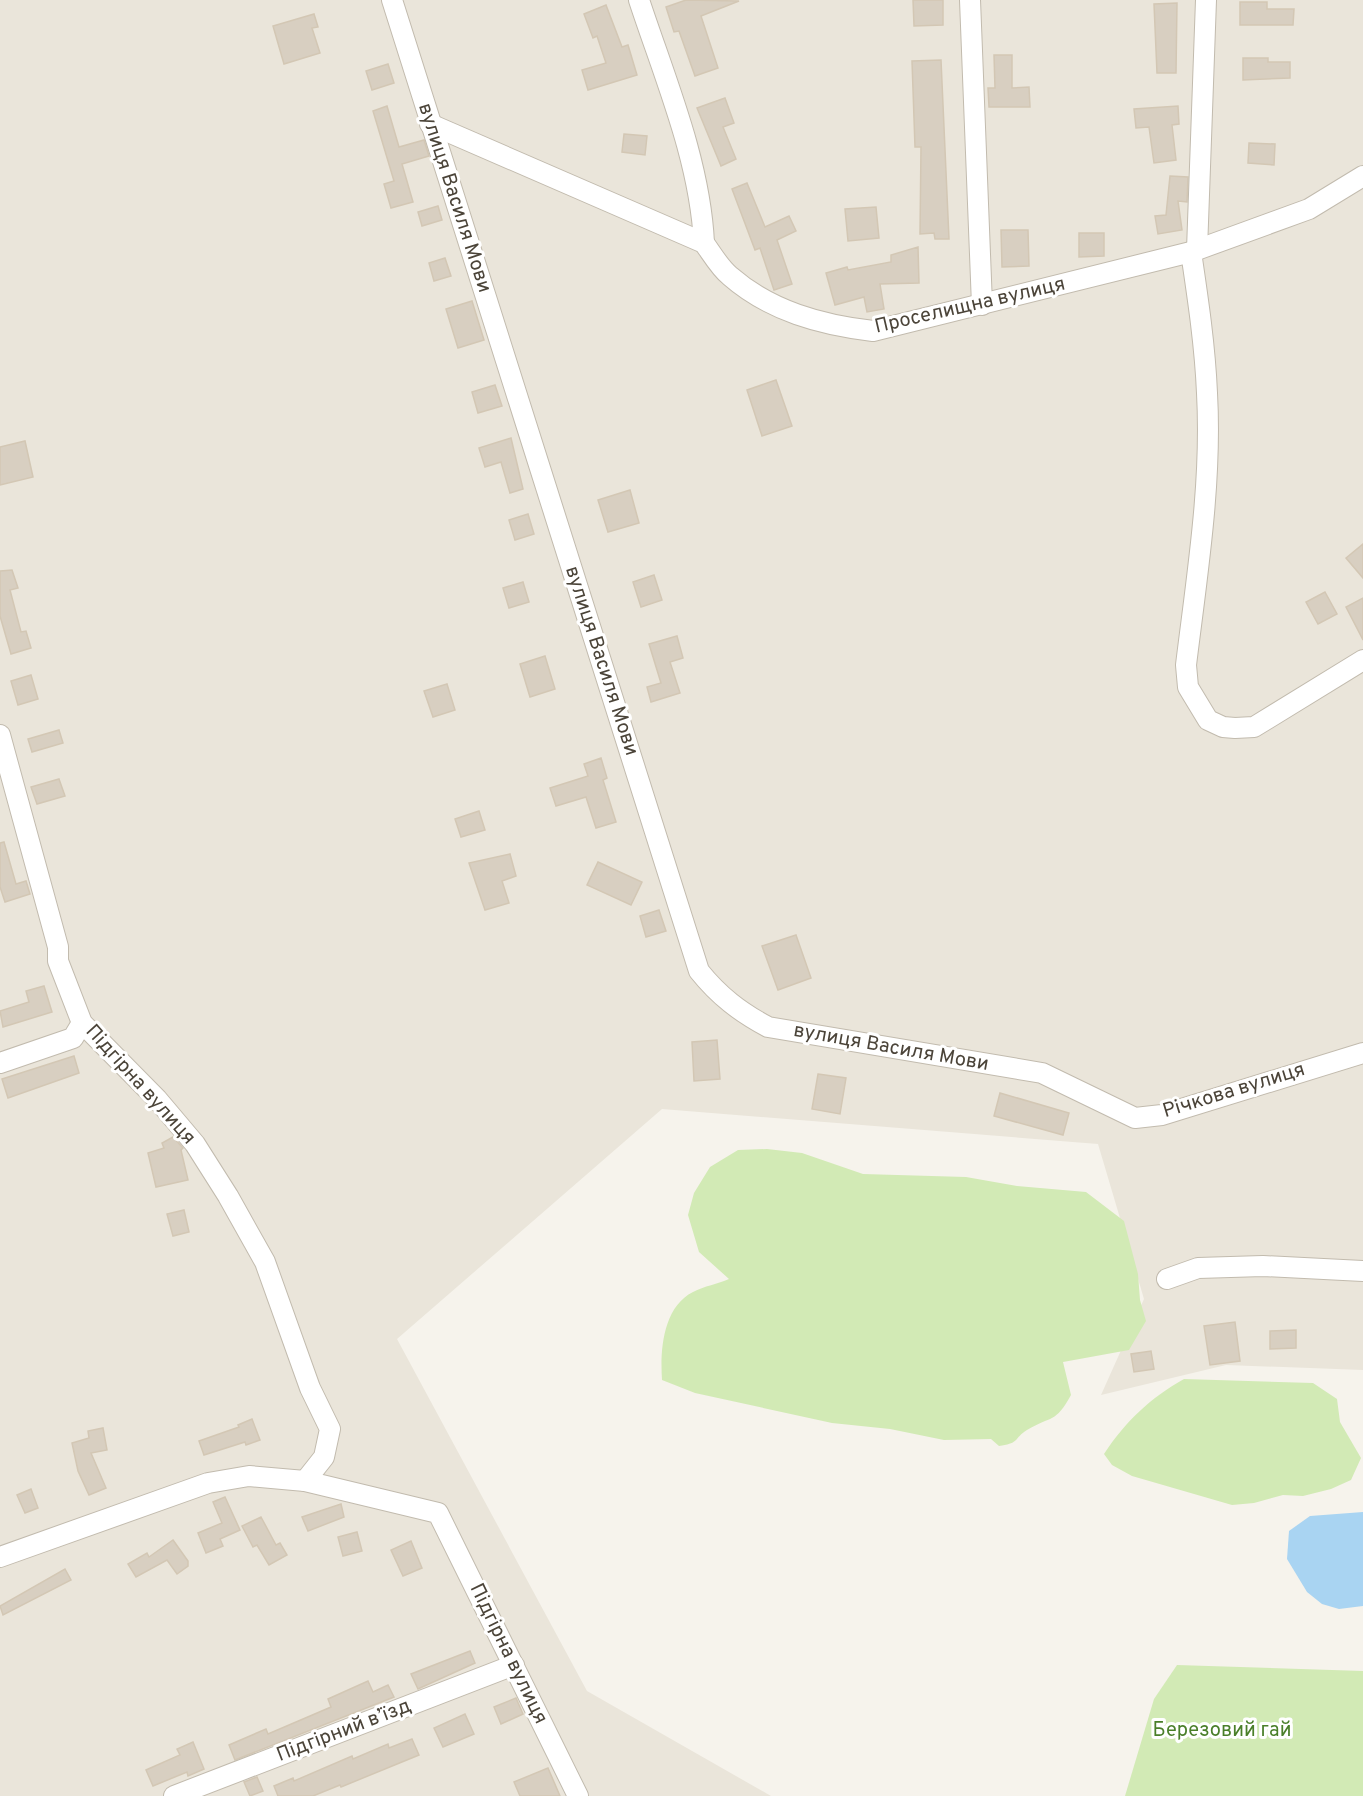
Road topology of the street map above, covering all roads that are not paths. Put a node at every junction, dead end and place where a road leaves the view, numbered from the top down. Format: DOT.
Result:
graph roads {
  1 [pos="392,0"];
  2 [pos="639,0"];
  3 [pos="970,0"];
  4 [pos="1206,0"];
  5 [pos="430,124"];
  6 [pos="1363,176"];
  7 [pos="704,243"];
  8 [pos="1194,251"];
  9 [pos="982,305"];
  10 [pos="1363,660"];
  11 [pos="0,735"];
  12 [pos="82,1023"];
  13 [pos="1363,1053"];
  14 [pos="0,1063"];
  15 [pos="1042,1073"];
  16 [pos="1363,1271"];
  17 [pos="1167,1279"];
  18 [pos="305,1481"];
  19 [pos="0,1557"];
  20 [pos="514,1665"];
  21 [pos="174,1796"];
  22 [pos="578,1796"];
  1 -- 5 [label="street, вулиця Василя Мови"];
  2 -- 7 [label="street"];
  3 -- 9 [label="street"];
  4 -- 8 [label="street"];
  5 -- 7 [label="street, Проселищна вулиця"];
  5 -- 15 [label="street, вулиця Василя Мови"];
  6 -- 8 [label="street, Проселищна вулиця"];
  7 -- 9 [label="street, Проселищна вулиця"];
  8 -- 9 [label="street, Проселищна вулиця"];
  8 -- 10 [label="street"];
  11 -- 12 [label="street, Підгірна вулиця"];
  12 -- 14 [label="street"];
  12 -- 18 [label="street, Підгірна вулиця"];
  13 -- 15 [label="street, Річкова вулиця"];
  16 -- 17 [label="street"];
  18 -- 19 [label="street"];
  18 -- 20 [label="street, Підгірна вулиця"];
  20 -- 21 [label="street, Підгірний в’їзд"];
  20 -- 22 [label="street, Підгірна вулиця"];
}
